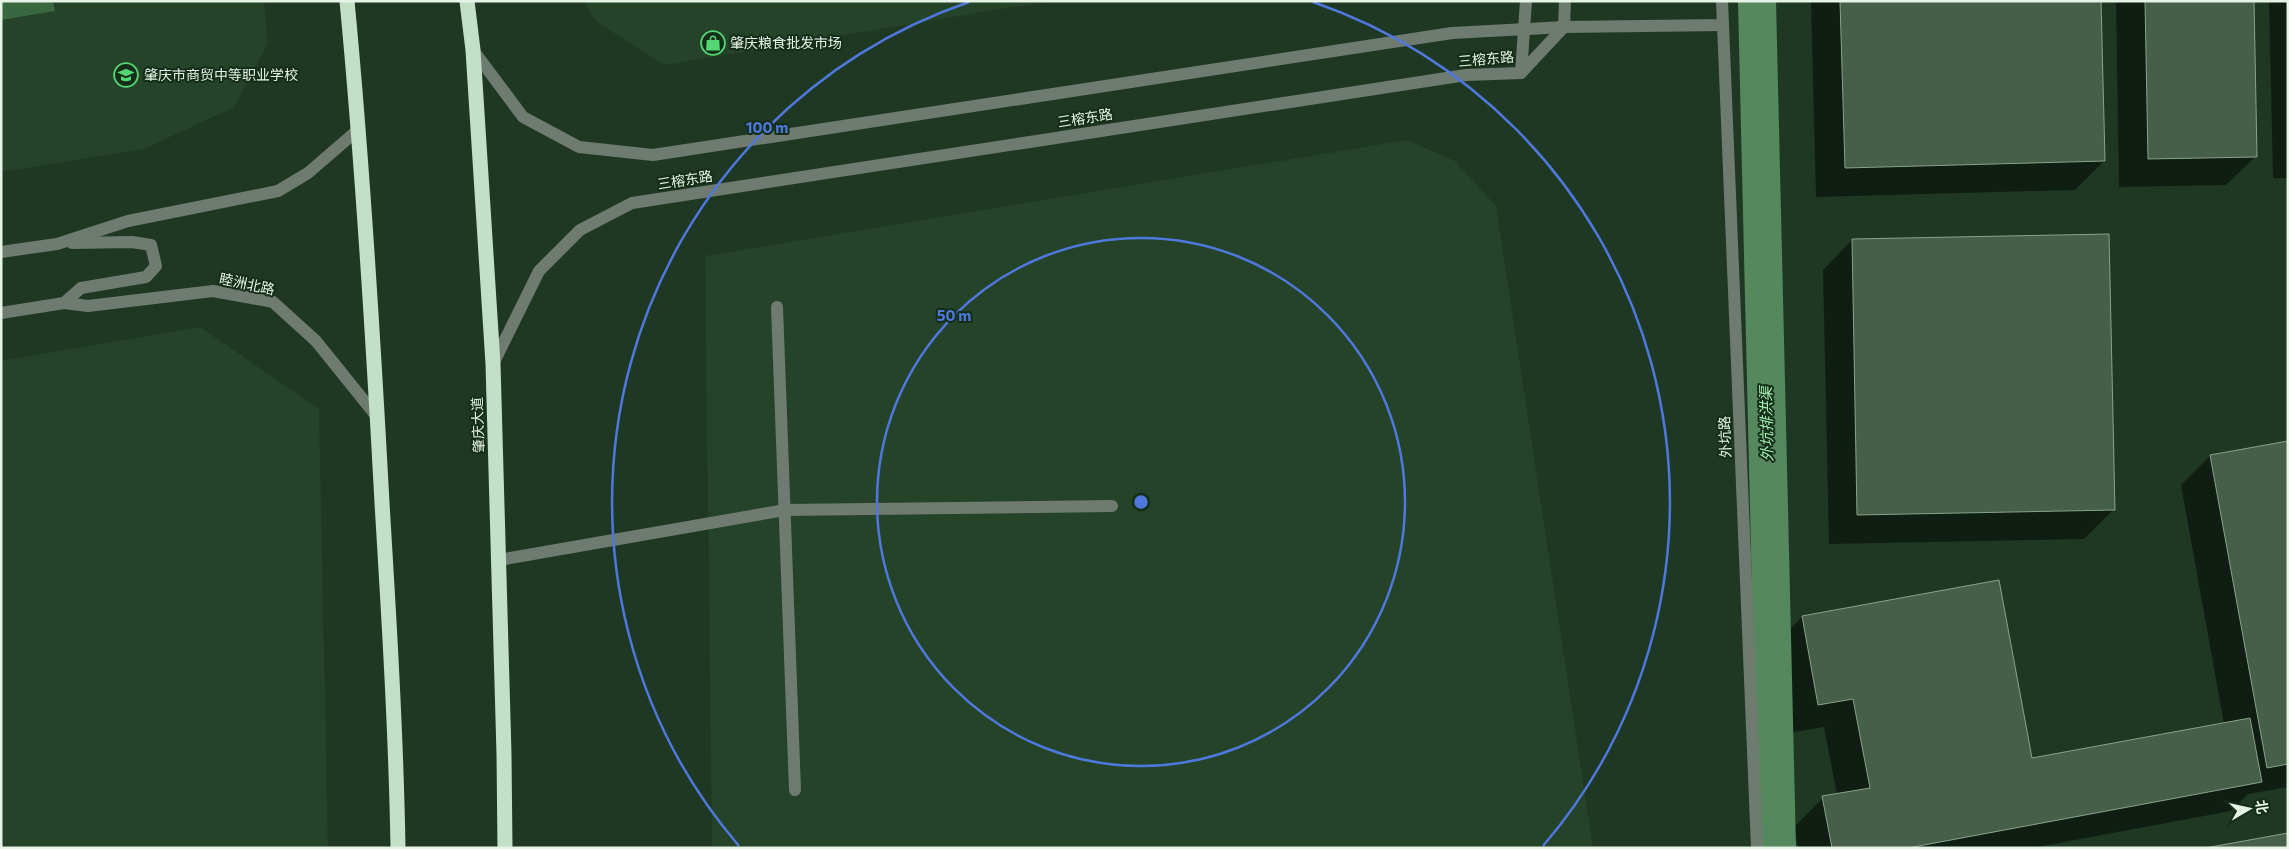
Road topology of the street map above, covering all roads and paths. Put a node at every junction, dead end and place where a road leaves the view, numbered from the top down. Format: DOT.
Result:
graph roads {
  1 [pos="347,1"];
  2 [pos="467,1"];
  3 [pos="1526,1"];
  4 [pos="1565,1"];
  5 [pos="1722,1"];
  6 [pos="1723,25"];
  7 [pos="1564,27"];
  8 [pos="1524,29"];
  9 [pos="473,50"];
  10 [pos="1521,73"];
  11 [pos="359,130"];
  12 [pos="57,244"];
  13 [pos="1,252"];
  14 [pos="64,304"];
  15 [pos="777,307"];
  16 [pos="1,313"];
  17 [pos="493,364"];
  18 [pos="378,418"];
  19 [pos="1112,506"];
  20 [pos="784,510"];
  21 [pos="498,560"];
  22 [pos="795,790"];
  23 [pos="398,848"];
  24 [pos="505,848"];
  25 [pos="1757,848"];
  1 -- 11 [label="highway"];
  2 -- 9 [label="highway, 肇庆大道"];
  3 -- 8 [label="street"];
  4 -- 7 [label="street"];
  5 -- 6 [label="street, 外坑路"];
  6 -- 7 [label="street"];
  6 -- 25 [label="street, 外坑路"];
  7 -- 8 [label="street, 三榕东路"];
  7 -- 10 [label="street, 三榕东路"];
  8 -- 9 [label="street, 三榕东路"];
  8 -- 10 [label="street"];
  9 -- 17 [label="highway, 肇庆大道"];
  10 -- 17 [label="street, 三榕东路"];
  11 -- 12 [label="street"];
  11 -- 18 [label="highway"];
  12 -- 13 [label="street"];
  12 -- 14 [label="street"];
  14 -- 16 [label="street, 睦洲北路"];
  14 -- 18 [label="street, 睦洲北路"];
  15 -- 20 [label="street"];
  17 -- 21 [label="highway, 肇庆大道"];
  18 -- 23 [label="highway"];
  19 -- 20 [label="street"];
  20 -- 21 [label="street"];
  20 -- 22 [label="street"];
  21 -- 24 [label="highway, 肇庆大道"];
}
